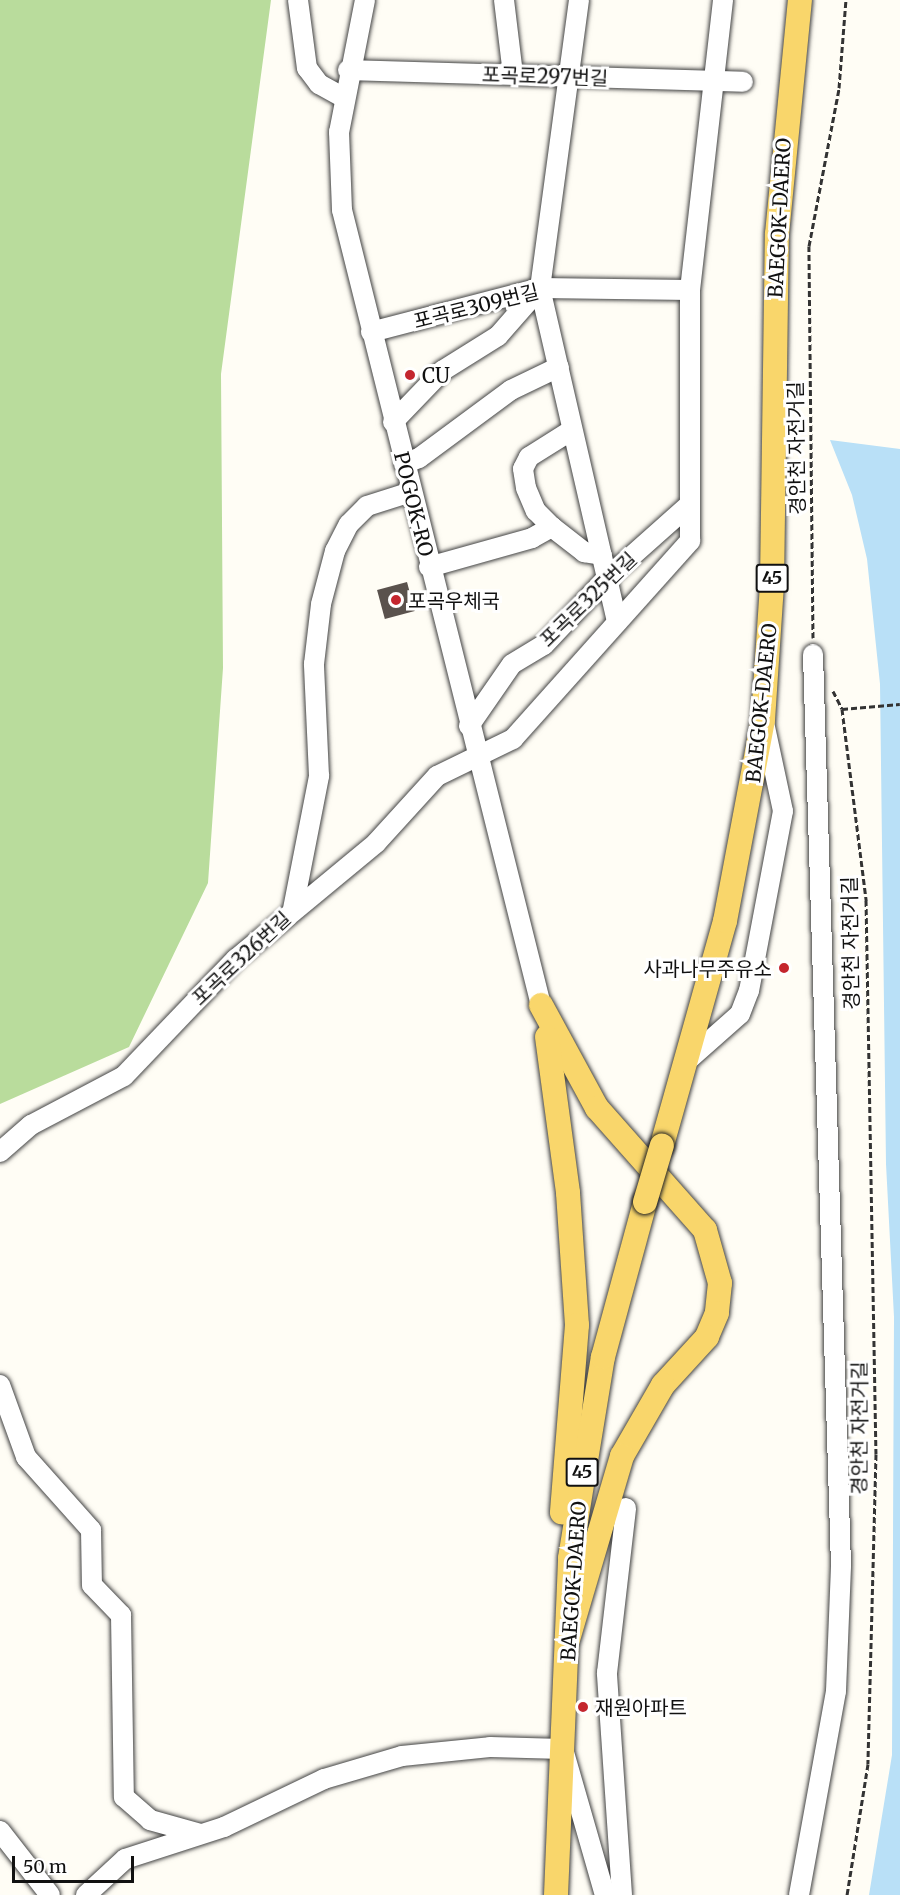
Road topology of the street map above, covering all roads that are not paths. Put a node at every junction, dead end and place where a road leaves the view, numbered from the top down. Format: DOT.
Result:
graph roads {
  1 [pos="298,0"];
  2 [pos="365,0"];
  3 [pos="504,0"];
  4 [pos="579,0"];
  5 [pos="723,0"];
  6 [pos="800,0"];
  7 [pos="348,70"];
  8 [pos="513,74"];
  9 [pos="569,76"];
  10 [pos="714,82"];
  11 [pos="743,82"];
  12 [pos="344,98"];
  13 [pos="540,288"];
  14 [pos="690,290"];
  15 [pos="371,332"];
  16 [pos="558,367"];
  17 [pos="393,422"];
  18 [pos="572,430"];
  19 [pos="404,464"];
  20 [pos="411,492"];
  21 [pos="690,504"];
  22 [pos="552,526"];
  23 [pos="602,555"];
  24 [pos="429,567"];
  25 [pos="607,578"];
  26 [pos="617,622"];
  27 [pos="813,654"];
  28 [pos="763,720"];
  29 [pos="469,726"];
  30 [pos="476,756"];
  31 [pos="293,909"];
  32 [pos="541,1005"];
  33 [pos="688,1060"];
  34 [pos="0,1152"];
  35 [pos="0,1385"];
  36 [pos="626,1508"];
  37 [pos="568,1640"];
  38 [pos="563,1749"];
  39 [pos="0,1831"];
  40 [pos="200,1834"];
  41 [pos="50,1895"];
  42 [pos="86,1895"];
  43 [pos="556,1895"];
  44 [pos="605,1895"];
  45 [pos="622,1895"];
  46 [pos="799,1895"];
  1 -- 12 [label="street"];
  2 -- 7 [label="street, POGOK-RO"];
  3 -- 8 [label="street"];
  4 -- 9 [label="street"];
  5 -- 10 [label="street, 포곡로326번길"];
  6 -- 28 [label="main road, BAEGOK-DAERO / 45"];
  7 -- 8 [label="street, 포곡로297번길"];
  7 -- 12 [label="street, POGOK-RO"];
  8 -- 9 [label="street, 포곡로297번길"];
  9 -- 10 [label="street, 포곡로297번길"];
  9 -- 13 [label="street"];
  10 -- 11 [label="street, 포곡로297번길"];
  10 -- 14 [label="street, 포곡로326번길"];
  12 -- 15 [label="street, POGOK-RO"];
  13 -- 14 [label="street, 포곡로309번길"];
  13 -- 15 [label="street, 포곡로309번길"];
  13 -- 16 [label="street"];
  13 -- 17 [label="street"];
  14 -- 21 [label="street, 포곡로326번길"];
  15 -- 17 [label="street, POGOK-RO"];
  16 -- 18 [label="street"];
  16 -- 19 [label="street"];
  17 -- 19 [label="street, POGOK-RO"];
  18 -- 22 [label="street"];
  18 -- 23 [label="street"];
  19 -- 20 [label="street, POGOK-RO"];
  20 -- 24 [label="street, POGOK-RO"];
  20 -- 31 [label="street"];
  21 -- 25 [label="street, 포곡로325번길"];
  21 -- 26 [label="street, 포곡로326번길"];
  22 -- 23 [label="street"];
  22 -- 24 [label="street"];
  23 -- 25 [label="street"];
  24 -- 29 [label="street, POGOK-RO"];
  25 -- 26 [label="street"];
  25 -- 29 [label="street, 포곡로325번길"];
  26 -- 30 [label="street, 포곡로326번길"];
  27 -- 46 [label="street"];
  28 -- 33 [label="main road, BAEGOK-DAERO / 45"];
  28 -- 33 [label="street"];
  29 -- 30 [label="street, POGOK-RO"];
  30 -- 31 [label="street, 포곡로326번길"];
  30 -- 32 [label="street, POGOK-RO"];
  31 -- 34 [label="street, 포곡로326번길"];
  32 -- 37 [label="main road"];
  32 -- 37 [label="main road"];
  33 -- 37 [label="main road, BAEGOK-DAERO / 45, bridge"];
  35 -- 40 [label="street"];
  36 -- 45 [label="street"];
  37 -- 38 [label="main road, BAEGOK-DAERO / 45"];
  38 -- 40 [label="street"];
  38 -- 43 [label="main road, BAEGOK-DAERO / 45"];
  38 -- 44 [label="street"];
  39 -- 41 [label="street"];
  40 -- 42 [label="street"];
}
